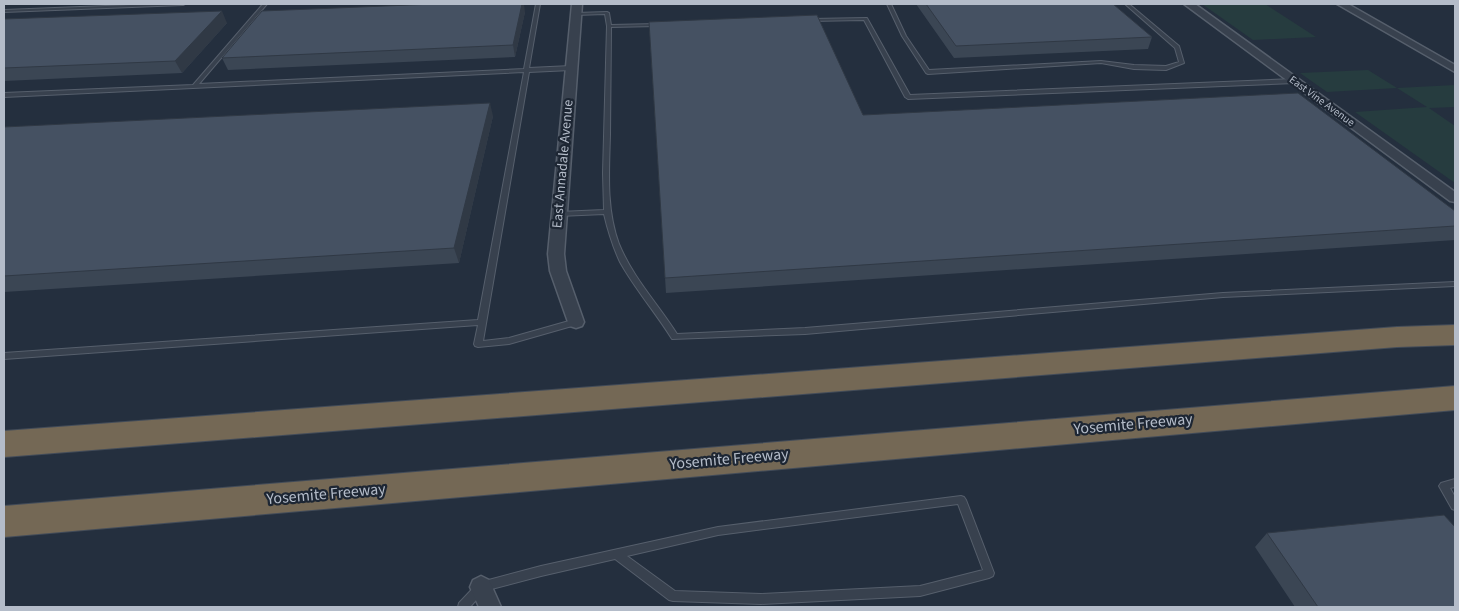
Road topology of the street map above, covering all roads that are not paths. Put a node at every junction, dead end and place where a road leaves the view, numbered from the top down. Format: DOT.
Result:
graph roads {
  1 [pos="183,4"];
  2 [pos="265,4"];
  3 [pos="538,4"];
  4 [pos="889,4"];
  5 [pos="1127,4"];
  6 [pos="1189,4"];
  7 [pos="1342,4"];
  8 [pos="576,9"];
  9 [pos="4,11"];
  10 [pos="800,20"];
  11 [pos="667,24"];
  12 [pos="610,26"];
  13 [pos="571,68"];
  14 [pos="1455,68"];
  15 [pos="526,70"];
  16 [pos="1294,81"];
  17 [pos="196,86"];
  18 [pos="4,95"];
  19 [pos="1455,198"];
  20 [pos="607,212"];
  21 [pos="559,214"];
  22 [pos="1455,284"];
  23 [pos="482,322"];
  24 [pos="576,322"];
  25 [pos="1455,335"];
  26 [pos="4,356"];
  27 [pos="1455,398"];
  28 [pos="4,444"];
  29 [pos="1455,483"];
  30 [pos="1455,506"];
  31 [pos="4,522"];
  32 [pos="616,554"];
  33 [pos="485,597"];
  34 [pos="463,607"];
  1 -- 9 [label="lane"];
  2 -- 17 [label="lane"];
  3 -- 15 [label="lane"];
  4 -- 5 [label="lane"];
  6 -- 16 [label="street, East Vine Avenue"];
  7 -- 14 [label="street"];
  8 -- 12 [label="lane"];
  8 -- 13 [label="street, East Annadale Avenue"];
  10 -- 16 [label="lane"];
  11 -- 12 [label="lane"];
  12 -- 20 [label="lane"];
  13 -- 15 [label="lane"];
  13 -- 21 [label="street, East Annadale Avenue"];
  15 -- 17 [label="lane"];
  15 -- 23 [label="lane"];
  16 -- 19 [label="street, East Vine Avenue"];
  17 -- 18 [label="lane"];
  20 -- 21 [label="lane"];
  20 -- 22 [label="lane"];
  21 -- 24 [label="street, East Annadale Avenue"];
  23 -- 24 [label="lane"];
  23 -- 26 [label="lane"];
  25 -- 28 [label="highway"];
  27 -- 31 [label="highway, Yosemite Freeway"];
  29 -- 30 [label="lane"];
  32 -- 32 [label="lane"];
  32 -- 33 [label="lane"];
  33 -- 34 [label="lane"];
}
